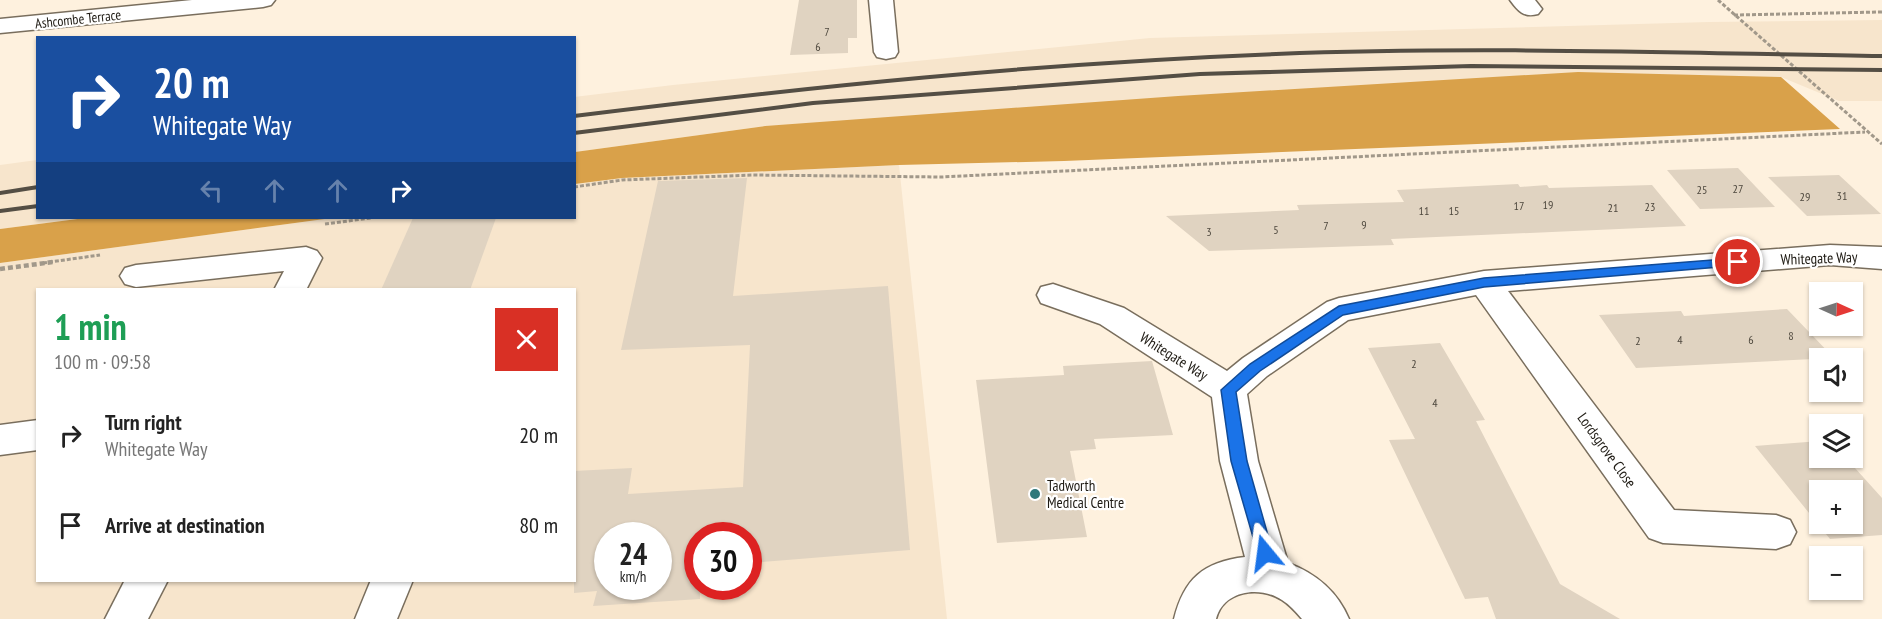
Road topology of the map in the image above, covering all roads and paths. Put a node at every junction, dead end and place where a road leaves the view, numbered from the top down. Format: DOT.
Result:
graph roads {
  1 [pos="24,0"];
  2 [pos="263,0"];
  3 [pos="881,0"];
  4 [pos="1718,0"];
  5 [pos="1882,12"];
  6 [pos="1733,15"];
  7 [pos="0,18"];
  8 [pos="0,26"];
  9 [pos="886,52"];
  10 [pos="1865,132"];
  11 [pos="1882,144"];
  12 [pos="576,187"];
  13 [pos="1882,258"];
  14 [pos="136,276"];
  15 [pos="1484,282"];
  16 [pos="291,288"];
  17 [pos="1053,295"];
  18 [pos="1229,390"];
  19 [pos="36,435"];
  20 [pos="0,440"];
  21 [pos="1776,532"];
  22 [pos="1271,576"];
  23 [pos="146,582"];
  24 [pos="391,582"];
  25 [pos="126,619"];
  26 [pos="376,619"];
  27 [pos="1195,619"];
  28 [pos="1328,619"];
  1 -- 7 [label="street"];
  2 -- 8 [label="street, Ashcombe Terrace"];
  3 -- 9 [label="street"];
  4 -- 6 [label="path"];
  5 -- 6 [label="path"];
  6 -- 10 [label="path"];
  10 -- 11 [label="path"];
  10 -- 12 [label="path"];
  13 -- 15 [label="street, Whitegate Way"];
  14 -- 16 [label="street"];
  15 -- 18 [label="street, Whitegate Way"];
  15 -- 21 [label="street, Lordsgrove Close"];
  17 -- 18 [label="street, Whitegate Way"];
  18 -- 22 [label="street"];
  19 -- 20 [label="street"];
  22 -- 27 [label="street"];
  22 -- 28 [label="street"];
  23 -- 25 [label="street"];
  24 -- 26 [label="street"];
}
